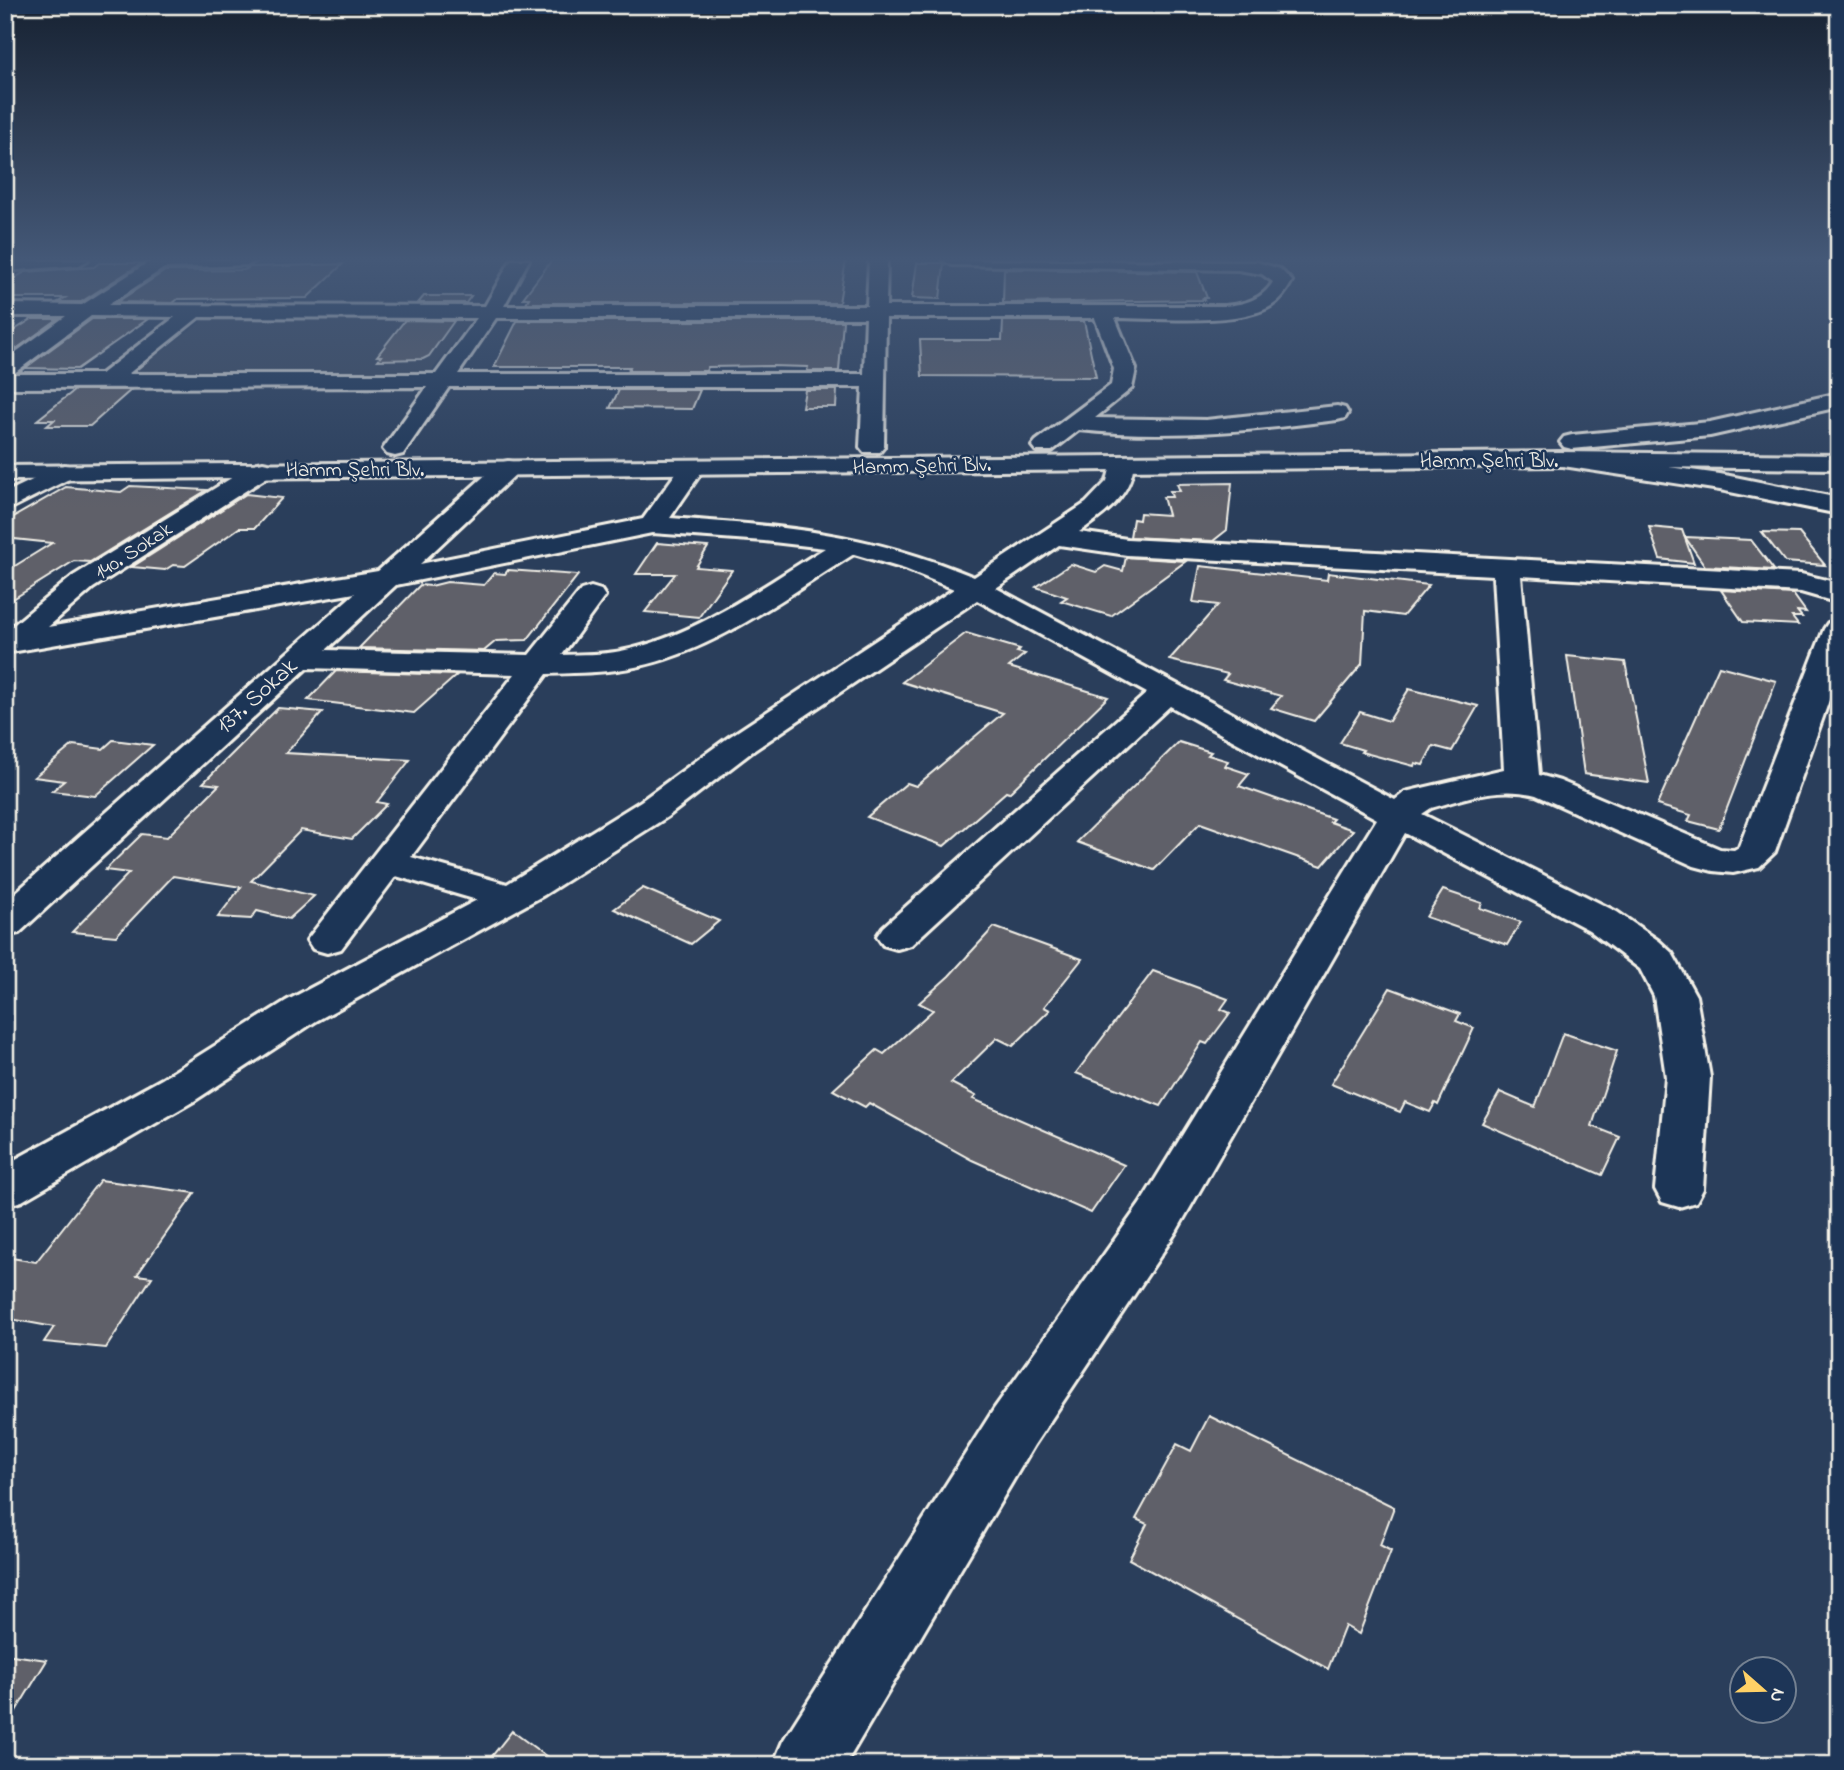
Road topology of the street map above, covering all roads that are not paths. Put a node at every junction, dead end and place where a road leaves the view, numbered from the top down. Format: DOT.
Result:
graph roads {
  1 [pos="43,343"];
  2 [pos="155,343"];
  3 [pos="469,343"];
  4 [pos="875,343"];
  5 [pos="1115,343"];
  6 [pos="5,370"];
  7 [pos="444,380"];
  8 [pos="874,380"];
  9 [pos="5,381"];
  10 [pos="106,381"];
  11 [pos="1839,400"];
  12 [pos="1337,413"];
  13 [pos="1075,423"];
  14 [pos="1044,446"];
  15 [pos="1839,446"];
  16 [pos="872,447"];
  17 [pos="396,449"];
  18 [pos="5,450"];
  19 [pos="1566,450"];
  20 [pos="1839,462"];
  21 [pos="1122,463"];
  22 [pos="693,467"];
  23 [pos="508,468"];
  24 [pos="262,469"];
  25 [pos="64,472"];
  26 [pos="5,473"];
  27 [pos="5,503"];
  28 [pos="1839,506"];
  29 [pos="652,525"];
  30 [pos="1054,536"];
  31 [pos="850,545"];
  32 [pos="1506,567"];
  33 [pos="390,578"];
  34 [pos="976,589"];
  35 [pos="1839,594"];
  36 [pos="591,596"];
  37 [pos="1839,629"];
  38 [pos="7,645"];
  39 [pos="298,657"];
  40 [pos="539,665"];
  41 [pos="1168,691"];
  42 [pos="1522,781"];
  43 [pos="1398,815"];
  44 [pos="388,862"];
  45 [pos="511,897"];
  46 [pos="11,911"];
  47 [pos="897,936"];
  48 [pos="327,940"];
  49 [pos="5,1188"];
  50 [pos="1679,1189"];
  51 [pos="807,1765"];
  1 -- 6 [label="main road"];
  2 -- 10 [label="main road"];
  3 -- 7 [label="main road"];
  4 -- 8 [label="main road"];
  5 -- 13 [label="main road"];
  7 -- 8 [label="main road"];
  7 -- 10 [label="main road"];
  7 -- 17 [label="main road"];
  8 -- 16 [label="main road"];
  9 -- 10 [label="main road"];
  11 -- 19 [label="main road"];
  12 -- 13 [label="main road"];
  13 -- 14 [label="main road"];
  14 -- 16 [label="main road, Hamm Şehri Blv."];
  14 -- 19 [label="main road, Hamm Şehri Blv."];
  15 -- 19 [label="main road, Hamm Şehri Blv."];
  16 -- 17 [label="main road, Hamm Şehri Blv."];
  17 -- 18 [label="main road, Hamm Şehri Blv."];
  19 -- 20 [label="main road, Hamm Şehri Blv."];
  19 -- 21 [label="main road, Hamm Şehri Blv."];
  19 -- 28 [label="main road"];
  21 -- 22 [label="main road, Hamm Şehri Blv."];
  21 -- 30 [label="main road"];
  22 -- 23 [label="main road, Hamm Şehri Blv."];
  22 -- 29 [label="main road"];
  23 -- 24 [label="main road, Hamm Şehri Blv."];
  23 -- 33 [label="main road, 137. Sokak"];
  24 -- 25 [label="main road, Hamm Şehri Blv."];
  24 -- 38 [label="main road, 140. Sokak"];
  25 -- 26 [label="main road, Hamm Şehri Blv."];
  25 -- 27 [label="main road"];
  29 -- 31 [label="main road"];
  29 -- 33 [label="main road"];
  30 -- 32 [label="main road"];
  30 -- 34 [label="main road"];
  31 -- 34 [label="main road"];
  31 -- 40 [label="main road"];
  32 -- 35 [label="main road"];
  32 -- 42 [label="main road"];
  33 -- 38 [label="main road"];
  33 -- 39 [label="main road, 137. Sokak"];
  34 -- 41 [label="main road"];
  34 -- 45 [label="main road"];
  36 -- 40 [label="main road"];
  37 -- 42 [label="main road"];
  39 -- 40 [label="main road"];
  39 -- 46 [label="main road, 137. Sokak"];
  40 -- 44 [label="main road"];
  41 -- 43 [label="main road"];
  41 -- 47 [label="main road"];
  42 -- 43 [label="main road"];
  43 -- 50 [label="main road"];
  43 -- 51 [label="main road"];
  44 -- 45 [label="main road"];
  44 -- 48 [label="main road"];
  45 -- 49 [label="main road"];
}
